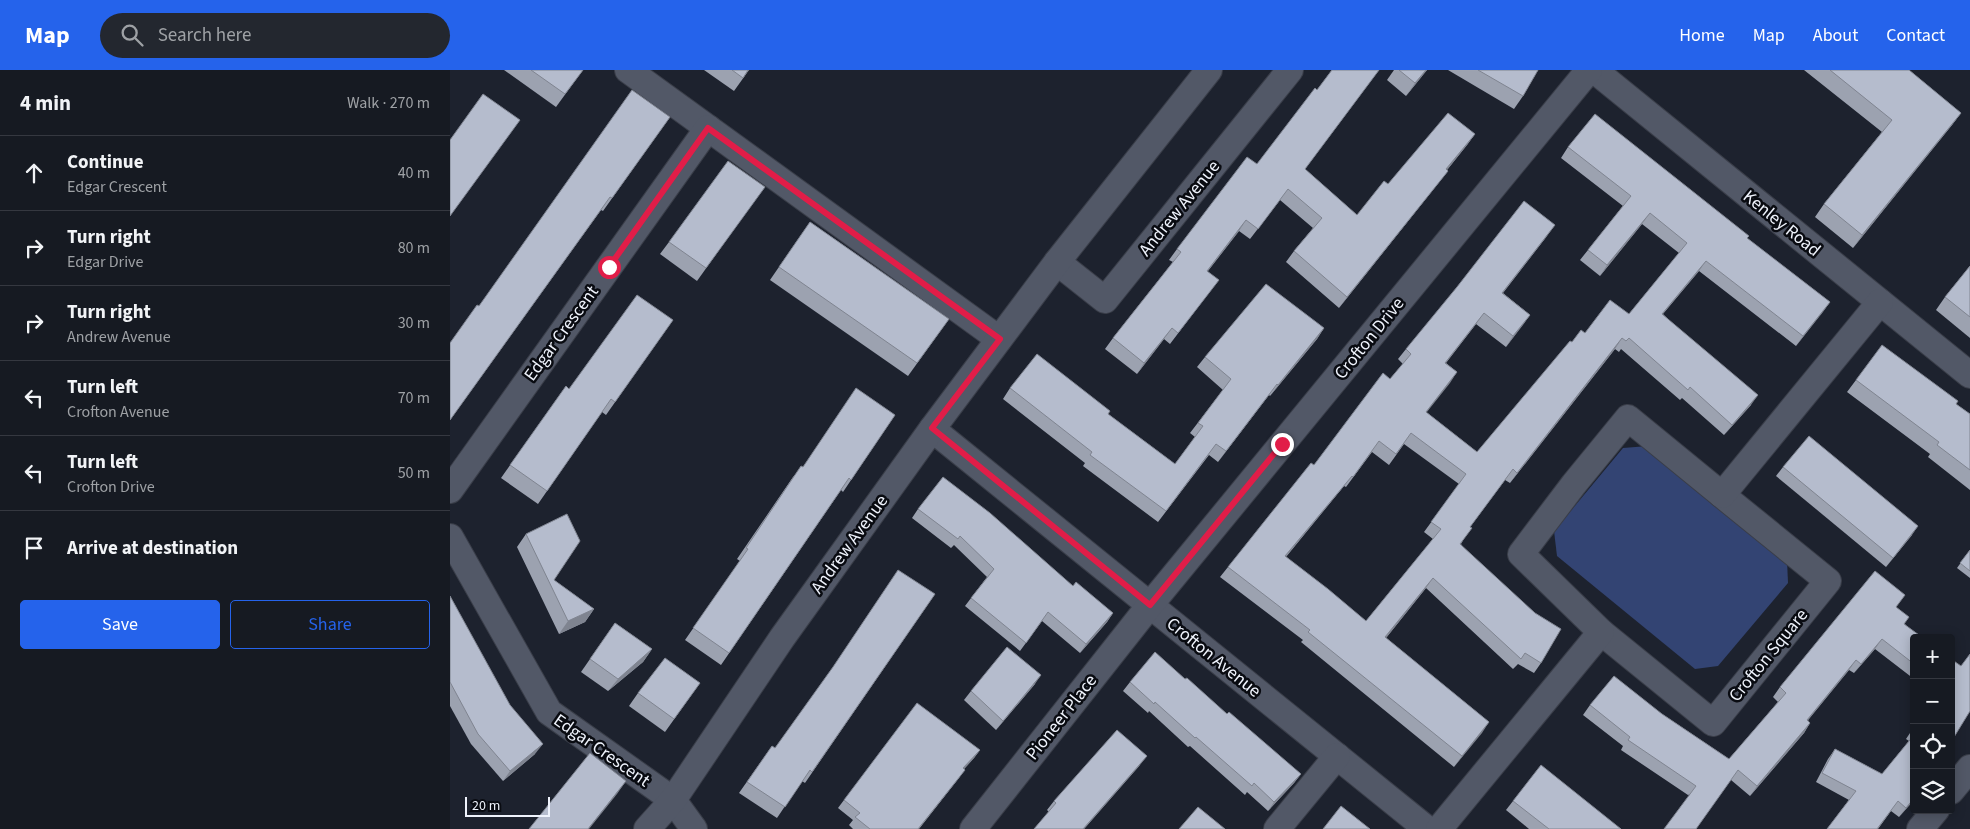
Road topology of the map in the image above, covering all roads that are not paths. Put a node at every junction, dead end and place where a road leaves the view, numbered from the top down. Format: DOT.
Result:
graph roads {
  1 [pos="628,70"];
  2 [pos="1209,70"];
  3 [pos="1290,70"];
  4 [pos="1589,70"];
  5 [pos="1594,70"];
  6 [pos="708,128"];
  7 [pos="1057,262"];
  8 [pos="1880,302"];
  9 [pos="1000,339"];
  10 [pos="1970,375"];
  11 [pos="932,428"];
  12 [pos="450,490"];
  13 [pos="1722,495"];
  14 [pos="450,537"];
  15 [pos="1150,605"];
  16 [pos="1601,632"];
  17 [pos="1337,756"];
  18 [pos="1970,768"];
  19 [pos="1955,786"];
  20 [pos="673,800"];
  21 [pos="1933,814"];
  22 [pos="647,829"];
  23 [pos="694,829"];
  24 [pos="973,829"];
  25 [pos="1277,829"];
  26 [pos="1427,829"];
  27 [pos="1439,829"];
  28 [pos="1920,829"];
  1 -- 6 [label="street"];
  2 -- 7 [label="street, Andrew Avenue"];
  3 -- 7 [label="street, Andrew Avenue"];
  4 -- 15 [label="street, Crofton Drive"];
  5 -- 8 [label="street, Kenley Road"];
  6 -- 9 [label="street"];
  6 -- 12 [label="street, Edgar Crescent"];
  7 -- 9 [label="street, Andrew Avenue"];
  8 -- 10 [label="street, Kenley Road"];
  8 -- 13 [label="street"];
  9 -- 11 [label="street, Andrew Avenue"];
  11 -- 15 [label="street, Crofton Avenue"];
  11 -- 20 [label="street, Andrew Avenue"];
  13 -- 16 [label="street, Crofton Square"];
  13 -- 16 [label="street, Crofton Square"];
  14 -- 20 [label="street, Edgar Crescent"];
  15 -- 17 [label="street, Crofton Avenue"];
  15 -- 24 [label="street, Pioneer Place"];
  16 -- 27 [label="street"];
  17 -- 25 [label="street"];
  17 -- 26 [label="street, Crofton Avenue"];
  18 -- 19 [label="street"];
  20 -- 22 [label="street, Andrew Avenue"];
  20 -- 23 [label="street, Edgar Crescent"];
  21 -- 28 [label="street"];
}
